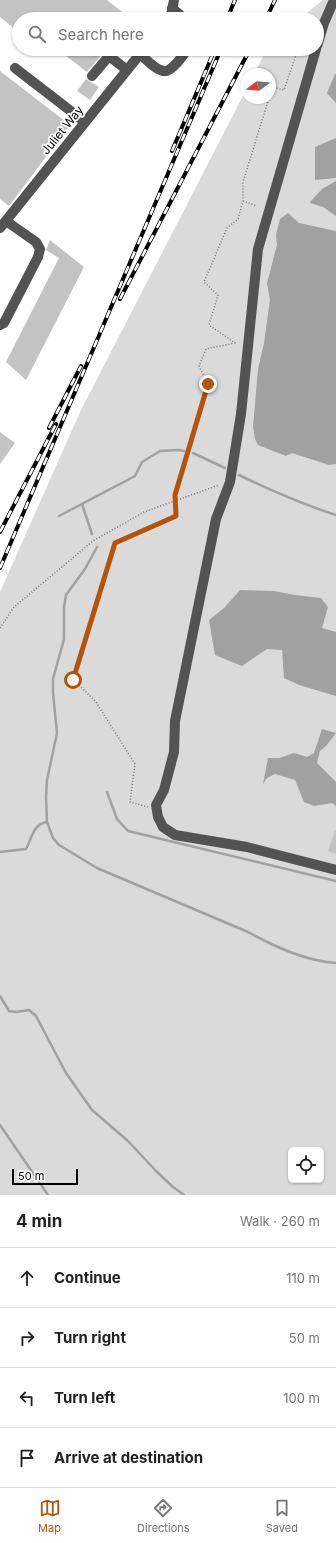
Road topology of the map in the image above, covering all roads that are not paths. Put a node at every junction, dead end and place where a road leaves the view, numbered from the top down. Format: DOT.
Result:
graph roads {
  1 [pos="334,0"];
  2 [pos="173,4"];
  3 [pos="179,12"];
  4 [pos="324,23"];
  5 [pos="109,56"];
  6 [pos="115,56"];
  7 [pos="138,56"];
  8 [pos="146,56"];
  9 [pos="181,56"];
  10 [pos="315,56"];
  11 [pos="15,68"];
  12 [pos="127,70"];
  13 [pos="92,76"];
  14 [pos="85,122"];
  15 [pos="3,225"];
  16 [pos="0,326"];
  17 [pos="336,870"];
  1 -- 4 [label="street"];
  2 -- 3 [label="street"];
  5 -- 13 [label="street"];
  6 -- 12 [label="street"];
  7 -- 12 [label="street, Juliet Way"];
  8 -- 9 [label="street"];
  10 -- 17 [label="street"];
  11 -- 14 [label="street"];
  12 -- 14 [label="street, Juliet Way"];
  14 -- 15 [label="street, Juliet Way"];
  15 -- 16 [label="street"];
}
